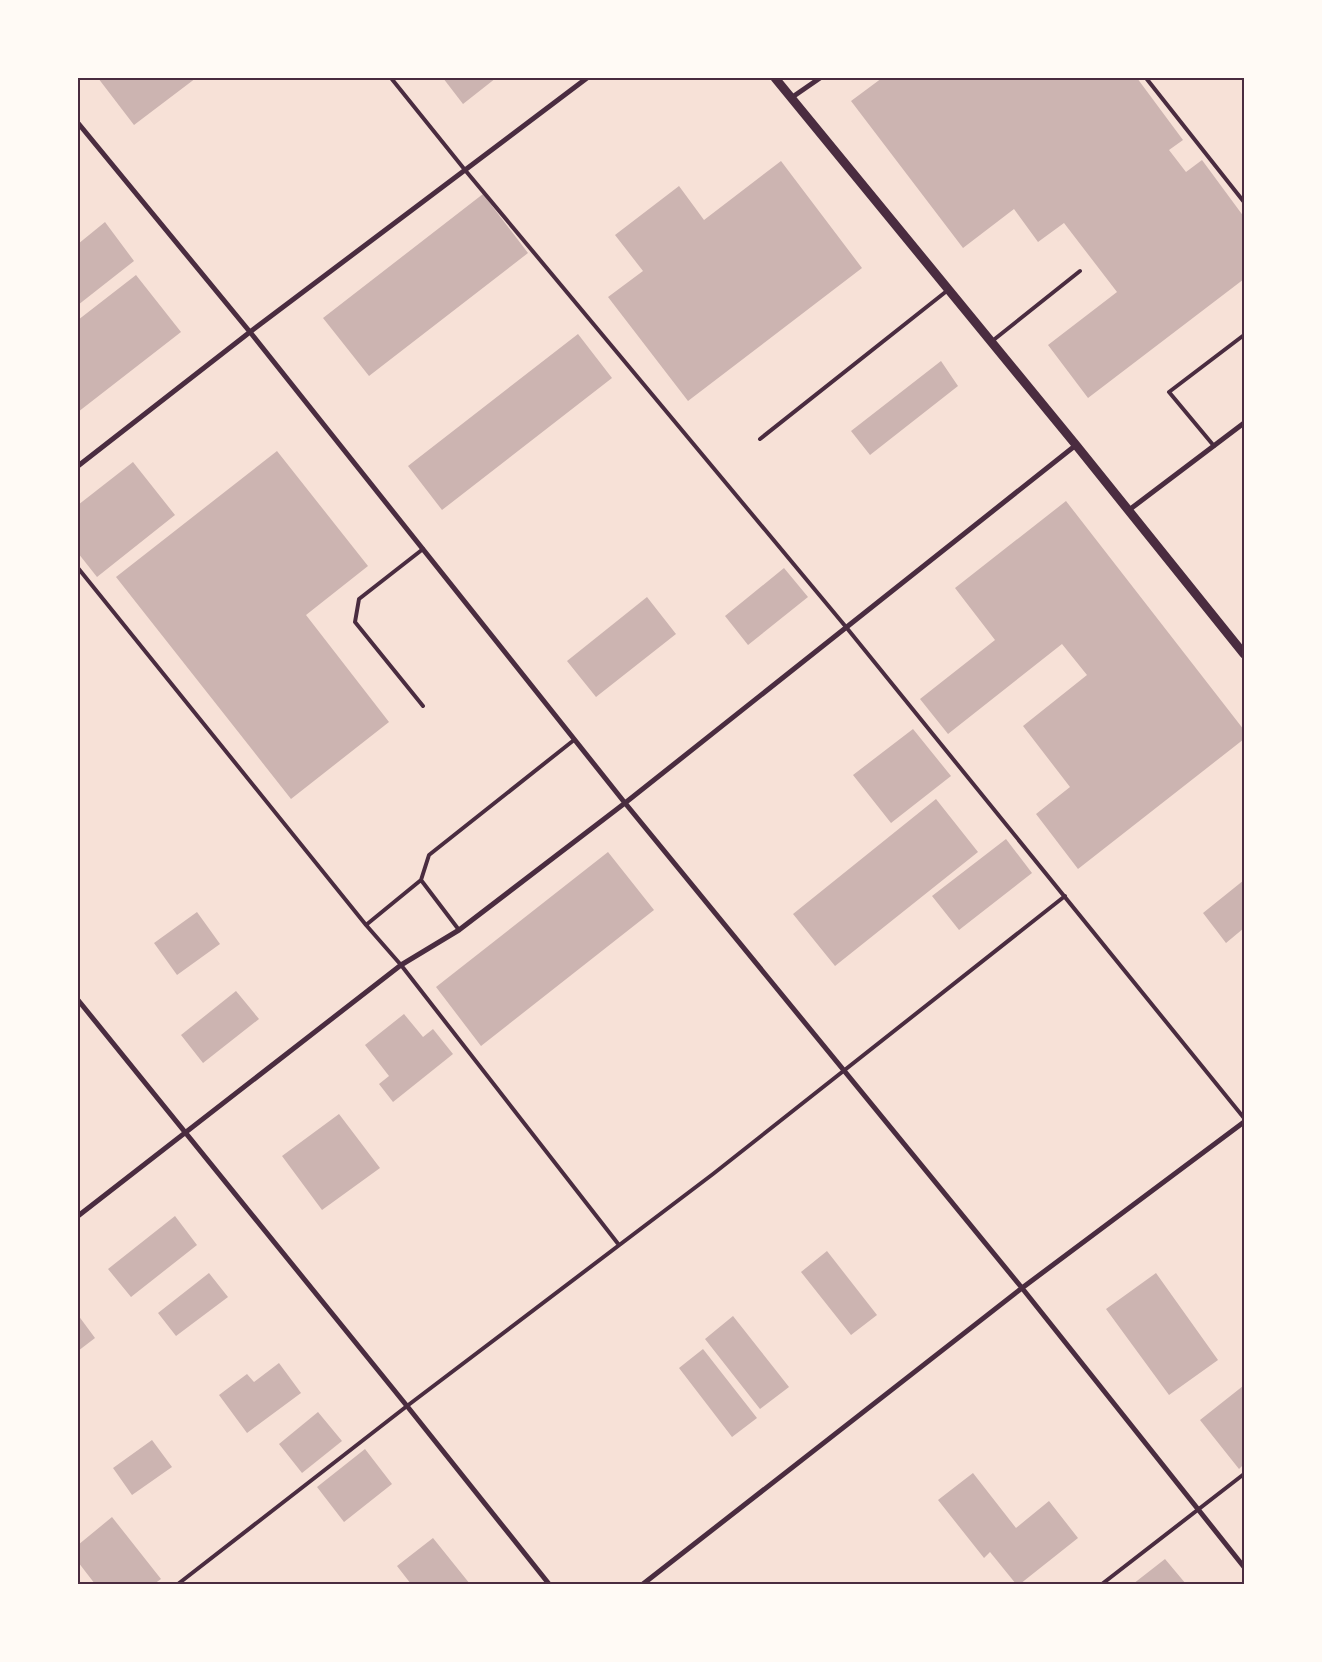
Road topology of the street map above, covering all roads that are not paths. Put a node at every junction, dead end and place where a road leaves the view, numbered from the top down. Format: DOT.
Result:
graph roads {
  1 [pos="391,78"];
  2 [pos="587,78"];
  3 [pos="775,78"];
  4 [pos="820,78"];
  5 [pos="1146,78"];
  6 [pos="792,98"];
  7 [pos="78,122"];
  8 [pos="465,170"];
  9 [pos="1244,202"];
  10 [pos="1080,271"];
  11 [pos="948,290"];
  12 [pos="250,332"];
  13 [pos="1244,335"];
  14 [pos="991,342"];
  15 [pos="1244,423"];
  16 [pos="760,439"];
  17 [pos="1076,445"];
  18 [pos="1214,446"];
  19 [pos="78,466"];
  20 [pos="1129,510"];
  21 [pos="423,549"];
  22 [pos="78,568"];
  23 [pos="846,627"];
  24 [pos="1244,654"];
  25 [pos="423,706"];
  26 [pos="574,740"];
  27 [pos="625,803"];
  28 [pos="421,880"];
  29 [pos="1065,896"];
  30 [pos="366,925"];
  31 [pos="459,930"];
  32 [pos="401,965"];
  33 [pos="78,1000"];
  34 [pos="843,1070"];
  35 [pos="1244,1118"];
  36 [pos="1244,1122"];
  37 [pos="185,1133"];
  38 [pos="78,1216"];
  39 [pos="619,1246"];
  40 [pos="1022,1288"];
  41 [pos="407,1406"];
  42 [pos="1244,1474"];
  43 [pos="1199,1510"];
  44 [pos="1244,1567"];
  45 [pos="178,1584"];
  46 [pos="549,1584"];
  47 [pos="643,1584"];
  48 [pos="1102,1584"];
  1 -- 8 [label="lane"];
  2 -- 8 [label="street"];
  3 -- 6 [label="street"];
  4 -- 6 [label="street"];
  5 -- 9 [label="lane"];
  6 -- 11 [label="street"];
  7 -- 12 [label="street"];
  8 -- 12 [label="street"];
  8 -- 23 [label="lane"];
  10 -- 14 [label="lane"];
  11 -- 14 [label="street"];
  11 -- 16 [label="lane"];
  12 -- 19 [label="street"];
  12 -- 21 [label="street"];
  13 -- 18 [label="lane"];
  14 -- 17 [label="street"];
  15 -- 18 [label="street"];
  17 -- 20 [label="street"];
  17 -- 23 [label="street"];
  18 -- 20 [label="street"];
  20 -- 24 [label="street"];
  21 -- 25 [label="lane"];
  21 -- 26 [label="street"];
  22 -- 30 [label="lane"];
  23 -- 27 [label="street"];
  23 -- 29 [label="lane"];
  26 -- 27 [label="street"];
  26 -- 28 [label="lane"];
  27 -- 31 [label="street"];
  27 -- 34 [label="street"];
  28 -- 30 [label="lane"];
  28 -- 31 [label="lane"];
  29 -- 34 [label="lane"];
  29 -- 35 [label="lane"];
  30 -- 32 [label="lane"];
  31 -- 32 [label="street"];
  32 -- 37 [label="street"];
  32 -- 39 [label="lane"];
  33 -- 37 [label="street"];
  34 -- 39 [label="lane"];
  34 -- 40 [label="street"];
  36 -- 40 [label="street"];
  37 -- 38 [label="street"];
  37 -- 41 [label="street"];
  39 -- 41 [label="lane"];
  40 -- 43 [label="street"];
  40 -- 47 [label="street"];
  41 -- 45 [label="lane"];
  41 -- 46 [label="street"];
  42 -- 43 [label="lane"];
  43 -- 44 [label="street"];
  43 -- 48 [label="lane"];
}
